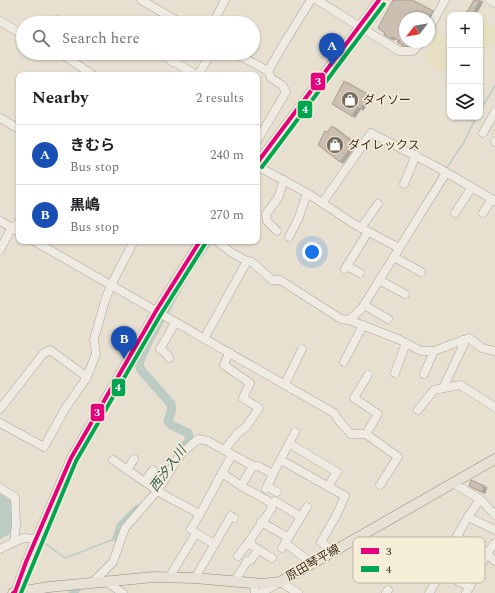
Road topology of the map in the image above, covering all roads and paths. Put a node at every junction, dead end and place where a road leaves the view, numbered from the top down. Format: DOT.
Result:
graph roads {
  1 [pos="141,0"];
  2 [pos="225,0"];
  3 [pos="312,0"];
  4 [pos="317,0"];
  5 [pos="379,0"];
  6 [pos="445,0"];
  7 [pos="490,0"];
  8 [pos="495,3"];
  9 [pos="169,16"];
  10 [pos="217,16"];
  11 [pos="435,18"];
  12 [pos="0,21"];
  13 [pos="359,26"];
  14 [pos="16,30"];
  15 [pos="416,48"];
  16 [pos="70,60"];
  17 [pos="169,60"];
  18 [pos="207,60"];
  19 [pos="248,60"];
  20 [pos="172,62"];
  21 [pos="268,71"];
  22 [pos="88,72"];
  23 [pos="191,72"];
  24 [pos="199,72"];
  25 [pos="495,113"];
  26 [pos="0,118"];
  27 [pos="16,127"];
  28 [pos="483,133"];
  29 [pos="260,136"];
  30 [pos="416,155"];
  31 [pos="260,160"];
  32 [pos="260,166"];
  33 [pos="446,173"];
  34 [pos="284,180"];
  35 [pos="404,184"];
  36 [pos="472,187"];
  37 [pos="307,193"];
  38 [pos="493,200"];
  39 [pos="323,202"];
  40 [pos="378,204"];
  41 [pos="454,213"];
  42 [pos="482,213"];
  43 [pos="0,221"];
  44 [pos="16,230"];
  45 [pos="365,230"];
  46 [pos="277,231"];
  47 [pos="289,237"];
  48 [pos="39,244"];
  49 [pos="132,244"];
  50 [pos="198,244"];
  51 [pos="221,244"];
  52 [pos="399,248"];
  53 [pos="0,250"];
  54 [pos="394,256"];
  55 [pos="247,261"];
  56 [pos="420,272"];
  57 [pos="360,274"];
  58 [pos="379,280"];
  59 [pos="111,285"];
  60 [pos="404,294"];
  61 [pos="364,305"];
  62 [pos="160,314"];
  63 [pos="388,319"];
  64 [pos="349,320"];
  65 [pos="175,323"];
  66 [pos="363,325"];
  67 [pos="204,339"];
  68 [pos="463,340"];
  69 [pos="406,343"];
  70 [pos="302,349"];
  71 [pos="434,351"];
  72 [pos="495,351"];
  73 [pos="229,353"];
  74 [pos="169,358"];
  75 [pos="344,362"];
  76 [pos="395,373"];
  77 [pos="424,374"];
  78 [pos="368,375"];
  79 [pos="87,377"];
  80 [pos="283,384"];
  81 [pos="443,388"];
  82 [pos="495,407"];
  83 [pos="0,409"];
  84 [pos="418,410"];
  85 [pos="0,423"];
  86 [pos="295,432"];
  87 [pos="366,434"];
  88 [pos="290,444"];
  89 [pos="224,450"];
  90 [pos="232,455"];
  91 [pos="495,459"];
  92 [pos="113,460"];
  93 [pos="134,460"];
  94 [pos="281,460"];
  95 [pos="253,466"];
  96 [pos="127,470"];
  97 [pos="153,470"];
  98 [pos="222,473"];
  99 [pos="273,474"];
  100 [pos="145,481"];
  101 [pos="453,483"];
  102 [pos="380,485"];
  103 [pos="241,486"];
  104 [pos="328,486"];
  105 [pos="0,488"];
  106 [pos="157,489"];
  107 [pos="277,492"];
  108 [pos="480,499"];
  109 [pos="275,501"];
  110 [pos="308,507"];
  111 [pos="200,514"];
  112 [pos="495,515"];
  113 [pos="231,516"];
  114 [pos="301,517"];
  115 [pos="468,517"];
  116 [pos="261,522"];
  117 [pos="191,529"];
  118 [pos="495,530"];
  119 [pos="37,536"];
  120 [pos="360,537"];
  121 [pos="457,537"];
  122 [pos="14,540"];
  123 [pos="353,541"];
  124 [pos="250,542"];
  125 [pos="284,542"];
  126 [pos="495,543"];
  127 [pos="214,544"];
  128 [pos="0,549"];
  129 [pos="258,550"];
  130 [pos="334,552"];
  131 [pos="487,553"];
  132 [pos="238,556"];
  133 [pos="485,557"];
  134 [pos="272,558"];
  135 [pos="495,561"];
  136 [pos="313,564"];
  137 [pos="170,576"];
  138 [pos="195,578"];
  139 [pos="105,581"];
  140 [pos="235,581"];
  141 [pos="280,582"];
  142 [pos="92,583"];
  143 [pos="434,583"];
  144 [pos="457,583"];
  145 [pos="255,588"];
  146 [pos="51,590"];
  147 [pos="468,590"];
  148 [pos="14,593"];
  149 [pos="123,593"];
  150 [pos="261,593"];
  151 [pos="298,593"];
  152 [pos="428,593"];
  1 -- 9 [label="street"];
  2 -- 10 [label="street"];
  3 -- 21 [label="street"];
  4 -- 13 [label="street"];
  5 -- 13 [label="street"];
  6 -- 11 [label="street"];
  7 -- 8 [label="street"];
  12 -- 14 [label="street"];
  13 -- 15 [label="street"];
  13 -- 31 [label="street"];
  16 -- 22 [label="street"];
  17 -- 20 [label="street"];
  18 -- 24 [label="street"];
  19 -- 21 [label="street"];
  20 -- 23 [label="street"];
  21 -- 29 [label="street"];
  25 -- 28 [label="street"];
  26 -- 27 [label="street"];
  30 -- 33 [label="street"];
  30 -- 35 [label="street"];
  30 -- 39 [label="street"];
  32 -- 34 [label="street"];
  33 -- 36 [label="street"];
  33 -- 52 [label="street"];
  34 -- 37 [label="street"];
  34 -- 46 [label="street"];
  36 -- 38 [label="street"];
  36 -- 41 [label="street"];
  37 -- 39 [label="street"];
  37 -- 47 [label="street"];
  38 -- 42 [label="street"];
  39 -- 45 [label="street"];
  40 -- 45 [label="street"];
  43 -- 44 [label="street"];
  44 -- 53 [label="street"];
  45 -- 52 [label="street"];
  45 -- 57 [label="street"];
  48 -- 59 [label="street"];
  49 -- 59 [label="street"];
  50 -- 62 [label="street"];
  51 -- 55 [label="street"];
  52 -- 54 [label="street"];
  54 -- 56 [label="street"];
  54 -- 58 [label="street"];
  55 -- 64 [label="street"];
  55 -- 67 [label="street"];
  58 -- 60 [label="street"];
  58 -- 61 [label="street"];
  59 -- 62 [label="street"];
  59 -- 79 [label="street"];
  61 -- 63 [label="street"];
  61 -- 64 [label="street"];
  62 -- 65 [label="street"];
  62 -- 119 [label="street"];
  64 -- 66 [label="street"];
  65 -- 67 [label="street"];
  65 -- 74 [label="street"];
  66 -- 69 [label="street"];
  66 -- 75 [label="street"];
  67 -- 73 [label="street"];
  68 -- 71 [label="street"];
  68 -- 72 [label="street"];
  68 -- 81 [label="street"];
  69 -- 71 [label="street"];
  69 -- 76 [label="street"];
  70 -- 80 [label="street"];
  71 -- 77 [label="street"];
  73 -- 80 [label="street"];
  73 -- 89 [label="street"];
  78 -- 87 [label="street"];
  79 -- 83 [label="street"];
  79 -- 85 [label="street"];
  80 -- 87 [label="street"];
  81 -- 82 [label="street"];
  81 -- 84 [label="street"];
  86 -- 88 [label="street"];
  87 -- 102 [label="street"];
  88 -- 94 [label="street"];
  88 -- 104 [label="street"];
  89 -- 90 [label="street"];
  89 -- 106 [label="street"];
  90 -- 95 [label="street"];
  90 -- 98 [label="street"];
  91 -- 101 [label="main road, 原田琴平線"];
  92 -- 96 [label="street"];
  93 -- 96 [label="street"];
  94 -- 99 [label="street"];
  94 -- 104 [label="street"];
  95 -- 99 [label="street"];
  95 -- 103 [label="street"];
  96 -- 100 [label="street"];
  97 -- 100 [label="street"];
  98 -- 103 [label="street"];
  98 -- 111 [label="street"];
  99 -- 107 [label="street"];
  100 -- 106 [label="street"];
  101 -- 108 [label="street"];
  101 -- 120 [label="main road, 原田琴平線"];
  103 -- 116 [label="street"];
  104 -- 130 [label="street"];
  105 -- 122 [label="street"];
  106 -- 111 [label="street"];
  106 -- 142 [label="street"];
  108 -- 112 [label="street"];
  108 -- 115 [label="street"];
  109 -- 114 [label="street"];
  110 -- 114 [label="street"];
  111 -- 117 [label="street"];
  113 -- 127 [label="street"];
  114 -- 125 [label="street"];
  115 -- 118 [label="street"];
  115 -- 121 [label="street"];
  116 -- 124 [label="street"];
  116 -- 125 [label="street"];
  119 -- 122 [label="street"];
  119 -- 148 [label="street"];
  122 -- 128 [label="street"];
  123 -- 130 [label="main road, 原田琴平線"];
  124 -- 129 [label="street"];
  124 -- 132 [label="street"];
  125 -- 136 [label="street"];
  126 -- 131 [label="street"];
  127 -- 137 [label="street"];
  127 -- 138 [label="street"];
  129 -- 134 [label="street"];
  129 -- 140 [label="street"];
  130 -- 136 [label="main road, 原田琴平線"];
  131 -- 133 [label="street"];
  131 -- 135 [label="street"];
  136 -- 141 [label="main road, 原田琴平線"];
  137 -- 138 [label="main road, 原田琴平線"];
  137 -- 139 [label="main road, 原田琴平線"];
  138 -- 140 [label="main road, 原田琴平線"];
  139 -- 142 [label="main road, 原田琴平線"];
  139 -- 149 [label="street"];
  140 -- 145 [label="main road, 原田琴平線"];
  141 -- 145 [label="main road, 原田琴平線"];
  141 -- 150 [label="street"];
  141 -- 151 [label="street"];
  142 -- 146 [label="main road, 原田琴平線"];
  143 -- 152 [label="street"];
  144 -- 147 [label="street"];
  146 -- 148 [label="main road, 原田琴平線"];
}
